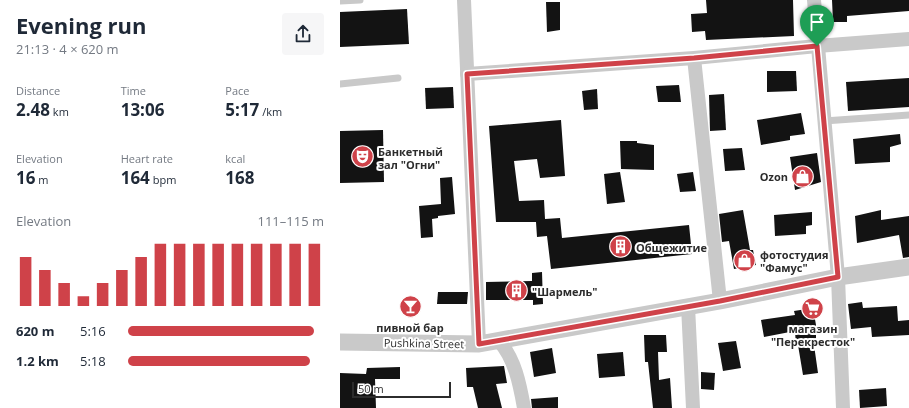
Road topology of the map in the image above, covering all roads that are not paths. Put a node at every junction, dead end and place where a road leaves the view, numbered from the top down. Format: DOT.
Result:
graph roads {
  1 [pos="340,0"];
  2 [pos="360,0"];
  3 [pos="464,0"];
  4 [pos="814,0"];
  5 [pos="909,39"];
  6 [pos="817,46"];
  7 [pos="694,58"];
  8 [pos="467,74"];
  9 [pos="398,78"];
  10 [pos="340,84"];
  11 [pos="909,115"];
  12 [pos="824,121"];
  13 [pos="909,267"];
  14 [pos="838,277"];
  15 [pos="720,301"];
  16 [pos="688,306"];
  17 [pos="498,340"];
  18 [pos="340,342"];
  19 [pos="479,344"];
  20 [pos="524,408"];
  21 [pos="693,408"];
  22 [pos="843,408"];
  1 -- 2 [label="lane"];
  3 -- 8 [label="street"];
  4 -- 6 [label="street"];
  5 -- 6 [label="street"];
  6 -- 7 [label="street"];
  6 -- 12 [label="street"];
  7 -- 8 [label="street"];
  7 -- 15 [label="street"];
  8 -- 19 [label="street"];
  9 -- 10 [label="lane"];
  11 -- 12 [label="lane"];
  12 -- 14 [label="street"];
  13 -- 14 [label="street, Pushkina Street"];
  14 -- 15 [label="street, Pushkina Street"];
  14 -- 22 [label="street"];
  15 -- 16 [label="street, Pushkina Street"];
  16 -- 17 [label="street, Pushkina Street"];
  16 -- 21 [label="street"];
  17 -- 19 [label="street, Pushkina Street"];
  17 -- 20 [label="street"];
  18 -- 19 [label="street, Pushkina Street"];
}
